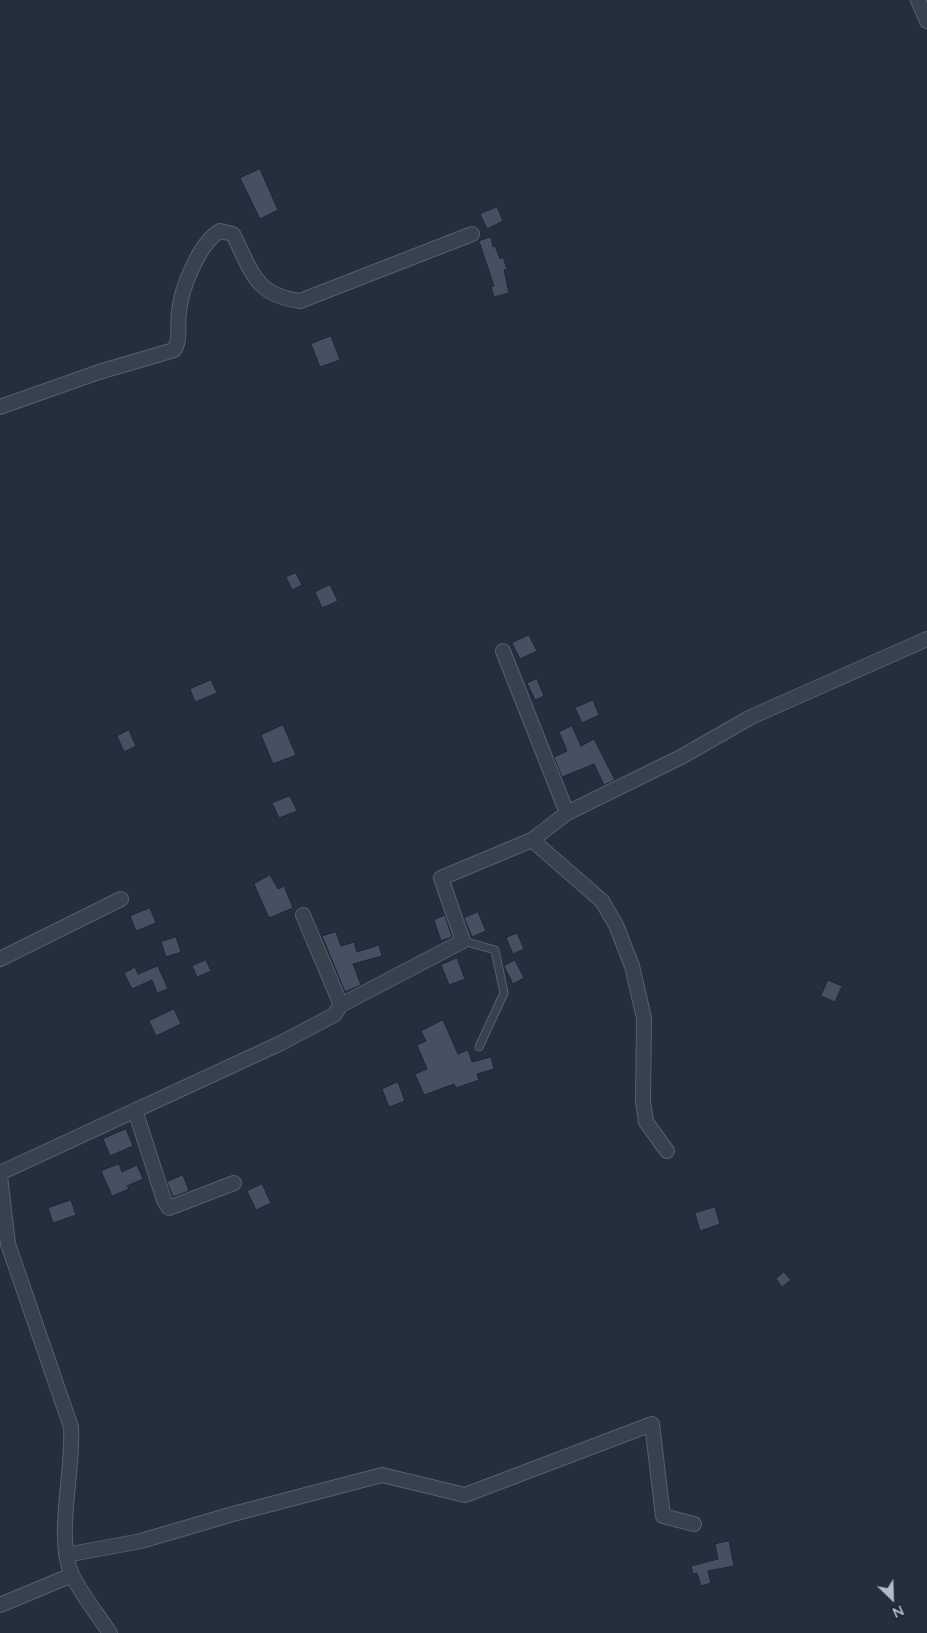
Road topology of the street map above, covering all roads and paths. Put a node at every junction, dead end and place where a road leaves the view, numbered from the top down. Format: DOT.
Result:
graph roads {
  1 [pos="918,0"];
  2 [pos="927,21"];
  3 [pos="472,234"];
  4 [pos="0,406"];
  5 [pos="927,640"];
  6 [pos="503,651"];
  7 [pos="567,813"];
  8 [pos="532,840"];
  9 [pos="121,899"];
  10 [pos="303,915"];
  11 [pos="463,941"];
  12 [pos="0,959"];
  13 [pos="341,1005"];
  14 [pos="479,1048"];
  15 [pos="135,1110"];
  16 [pos="667,1151"];
  17 [pos="0,1174"];
  18 [pos="234,1183"];
  19 [pos="4,1246"];
  20 [pos="694,1524"];
  21 [pos="66,1555"];
  22 [pos="72,1575"];
  23 [pos="0,1605"];
  24 [pos="110,1633"];
  1 -- 2 [label="street"];
  3 -- 4 [label="street"];
  5 -- 7 [label="street"];
  6 -- 7 [label="street"];
  7 -- 8 [label="street"];
  8 -- 11 [label="street"];
  8 -- 16 [label="street"];
  9 -- 12 [label="street"];
  10 -- 13 [label="street"];
  11 -- 13 [label="street"];
  11 -- 14 [label="lane"];
  13 -- 15 [label="street"];
  15 -- 17 [label="street"];
  15 -- 18 [label="street"];
  17 -- 19 [label="street"];
  19 -- 21 [label="street"];
  20 -- 21 [label="street"];
  21 -- 22 [label="street"];
  22 -- 23 [label="street"];
  22 -- 24 [label="street"];
}
